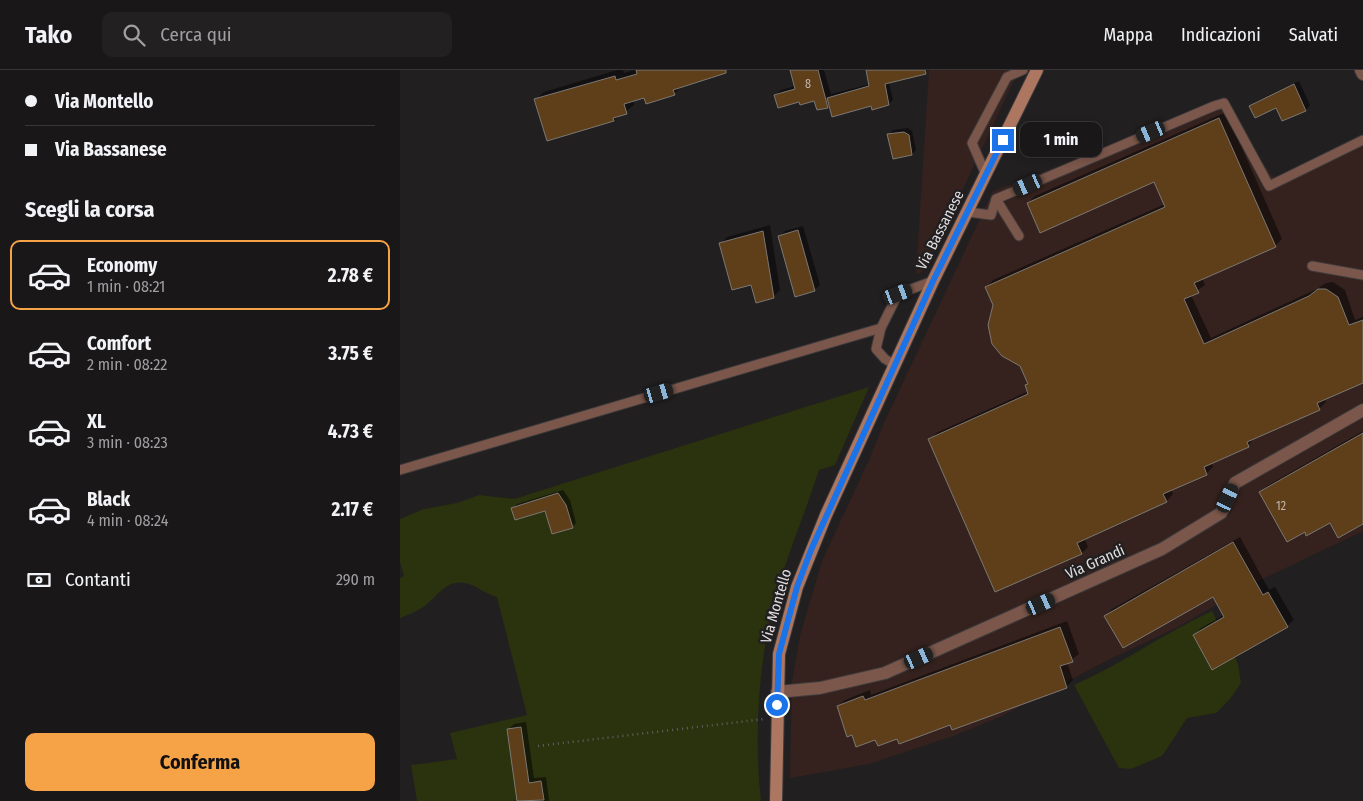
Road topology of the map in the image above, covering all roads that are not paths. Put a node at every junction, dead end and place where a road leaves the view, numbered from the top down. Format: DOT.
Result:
graph roads {
  1 [pos="1023,70"];
  2 [pos="1037,70"];
  3 [pos="1361,70"];
  4 [pos="1363,74"];
  5 [pos="1363,140"];
  6 [pos="986,175"];
  7 [pos="996,199"];
  8 [pos="968,212"];
  9 [pos="1019,236"];
  10 [pos="1312,266"];
  11 [pos="1363,275"];
  12 [pos="933,281"];
  13 [pos="881,328"];
  14 [pos="895,364"];
  15 [pos="1363,410"];
  16 [pos="400,470"];
  17 [pos="826,515"];
  18 [pos="777,692"];
  19 [pos="776,801"];
  1 -- 6 [label="lane"];
  2 -- 6 [label="main road, Via Bassanese"];
  3 -- 4 [label="street"];
  5 -- 7 [label="lane"];
  6 -- 8 [label="main road, Via Bassanese"];
  7 -- 8 [label="lane"];
  7 -- 9 [label="lane"];
  8 -- 12 [label="main road, Via Bassanese"];
  10 -- 11 [label="lane"];
  12 -- 13 [label="lane"];
  12 -- 14 [label="main road, Via Bassanese"];
  13 -- 14 [label="lane"];
  13 -- 16 [label="lane"];
  14 -- 17 [label="main road, Via Bassanese"];
  15 -- 18 [label="street, Via Grandi"];
  17 -- 18 [label="main road, Via Montello"];
  18 -- 19 [label="main road, Via Montello"];
}
